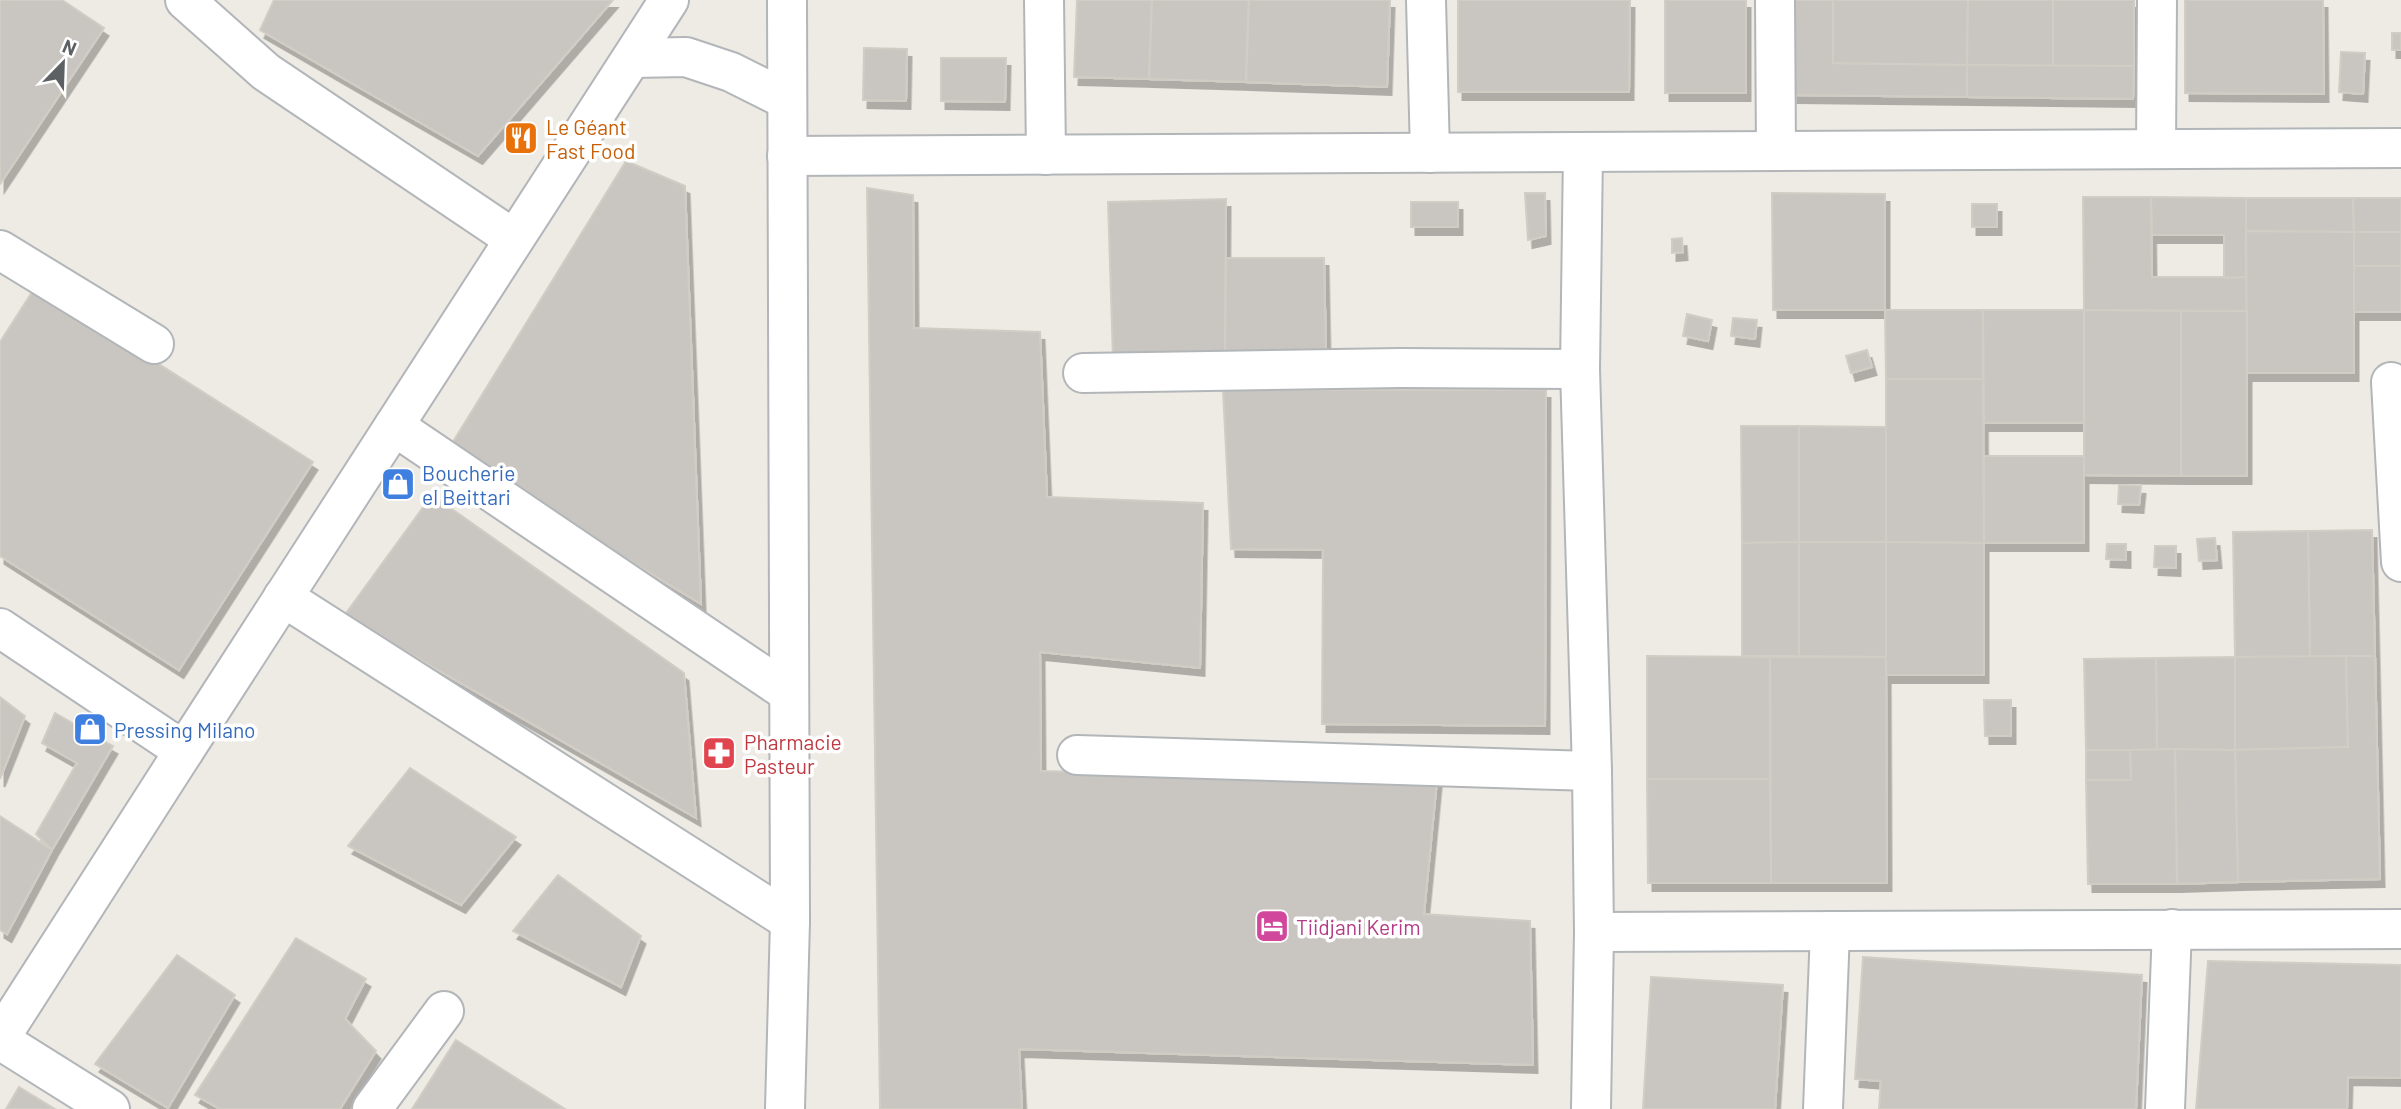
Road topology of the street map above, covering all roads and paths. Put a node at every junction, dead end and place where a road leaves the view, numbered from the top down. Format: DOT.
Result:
graph roads {
  1 [pos="185,0"];
  2 [pos="669,0"];
  3 [pos="787,0"];
  4 [pos="1044,0"];
  5 [pos="1426,0"];
  6 [pos="1775,0"];
  7 [pos="2157,0"];
  8 [pos="632,58"];
  9 [pos="787,100"];
  10 [pos="2401,148"];
  11 [pos="2156,149"];
  12 [pos="1776,151"];
  13 [pos="1583,152"];
  14 [pos="1430,153"];
  15 [pos="1046,155"];
  16 [pos="787,156"];
  17 [pos="514,239"];
  18 [pos="4,261"];
  19 [pos="154,344"];
  20 [pos="1580,369"];
  21 [pos="1083,373"];
  22 [pos="2391,382"];
  23 [pos="394,426"];
  24 [pos="2401,562"];
  25 [pos="283,597"];
  26 [pos="0,628"];
  27 [pos="789,693"];
  28 [pos="184,751"];
  29 [pos="1077,755"];
  30 [pos="1592,771"];
  31 [pos="790,921"];
  32 [pos="2172,929"];
  33 [pos="2401,929"];
  34 [pos="1830,931"];
  35 [pos="1594,932"];
  36 [pos="444,1011"];
  37 [pos="0,1039"];
  38 [pos="110,1109"];
  39 [pos="372,1109"];
  40 [pos="785,1109"];
  41 [pos="1591,1109"];
  42 [pos="1823,1109"];
  43 [pos="2165,1109"];
  1 -- 17 [label="street"];
  2 -- 8 [label="street"];
  3 -- 9 [label="street"];
  4 -- 15 [label="street"];
  5 -- 14 [label="street"];
  6 -- 12 [label="street"];
  7 -- 11 [label="street"];
  8 -- 9 [label="street"];
  8 -- 17 [label="street"];
  9 -- 16 [label="street"];
  10 -- 11 [label="street"];
  11 -- 12 [label="street"];
  12 -- 13 [label="street"];
  13 -- 14 [label="street"];
  13 -- 20 [label="street"];
  14 -- 15 [label="street"];
  15 -- 16 [label="street"];
  16 -- 27 [label="street"];
  17 -- 23 [label="street"];
  18 -- 19 [label="street"];
  20 -- 21 [label="street"];
  20 -- 30 [label="street"];
  22 -- 24 [label="street"];
  23 -- 25 [label="street"];
  23 -- 27 [label="street"];
  25 -- 28 [label="street"];
  25 -- 31 [label="street"];
  26 -- 28 [label="street"];
  27 -- 31 [label="street"];
  28 -- 37 [label="street"];
  29 -- 30 [label="street"];
  30 -- 35 [label="street"];
  31 -- 40 [label="street"];
  32 -- 33 [label="street"];
  32 -- 34 [label="street"];
  32 -- 43 [label="street"];
  34 -- 35 [label="street"];
  34 -- 42 [label="street"];
  35 -- 41 [label="street"];
  36 -- 39 [label="street"];
  37 -- 38 [label="street"];
}
